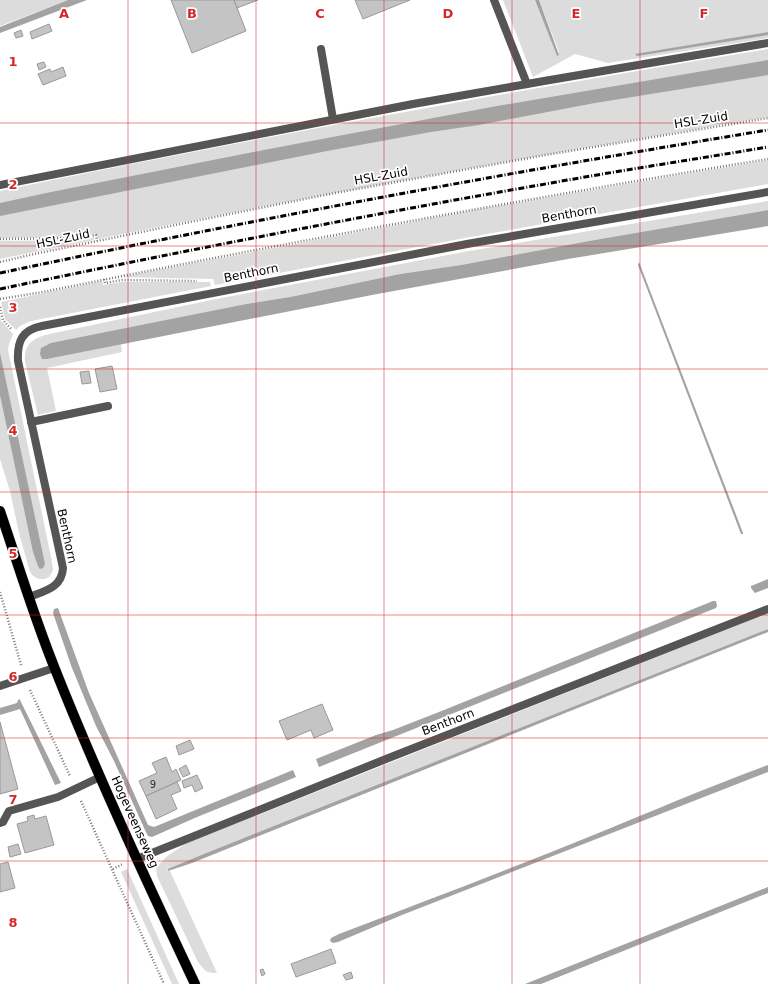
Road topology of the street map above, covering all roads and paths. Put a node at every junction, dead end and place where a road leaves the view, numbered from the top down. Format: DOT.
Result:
graph roads {
  1 [pos="494,0"];
  2 [pos="768,43"];
  3 [pos="321,49"];
  4 [pos="527,84"];
  5 [pos="768,118"];
  6 [pos="333,119"];
  7 [pos="768,158"];
  8 [pos="0,185"];
  9 [pos="768,192"];
  10 [pos="0,239"];
  11 [pos="97,241"];
  12 [pos="0,262"];
  13 [pos="104,280"];
  14 [pos="205,281"];
  15 [pos="0,299"];
  16 [pos="0,307"];
  17 [pos="21,339"];
  18 [pos="108,406"];
  19 [pos="31,422"];
  20 [pos="0,511"];
  21 [pos="29,597"];
  22 [pos="768,609"];
  23 [pos="54,668"];
  24 [pos="0,686"];
  25 [pos="100,776"];
  26 [pos="0,823"];
  27 [pos="137,859"];
  28 [pos="195,984"];
  1 -- 4 [label="street"];
  2 -- 4 [label="street"];
  3 -- 6 [label="street"];
  4 -- 6 [label="street"];
  5 -- 11 [label="path, HSL-Zuid"];
  6 -- 8 [label="street"];
  7 -- 13 [label="path"];
  9 -- 17 [label="street, Benthorn"];
  10 -- 11 [label="path"];
  11 -- 12 [label="path, HSL-Zuid"];
  13 -- 14 [label="path"];
  13 -- 15 [label="path"];
  16 -- 17 [label="path"];
  17 -- 19 [label="street, Benthorn"];
  18 -- 19 [label="street"];
  19 -- 21 [label="street, Benthorn"];
  20 -- 21 [label="main road, Hogeveenseweg"];
  21 -- 23 [label="main road, Hogeveenseweg"];
  22 -- 27 [label="street, Benthorn"];
  23 -- 24 [label="street"];
  23 -- 25 [label="main road, Hogeveenseweg"];
  25 -- 26 [label="street"];
  25 -- 27 [label="main road, Hogeveenseweg"];
  27 -- 28 [label="main road, Hogeveenseweg"];
}
